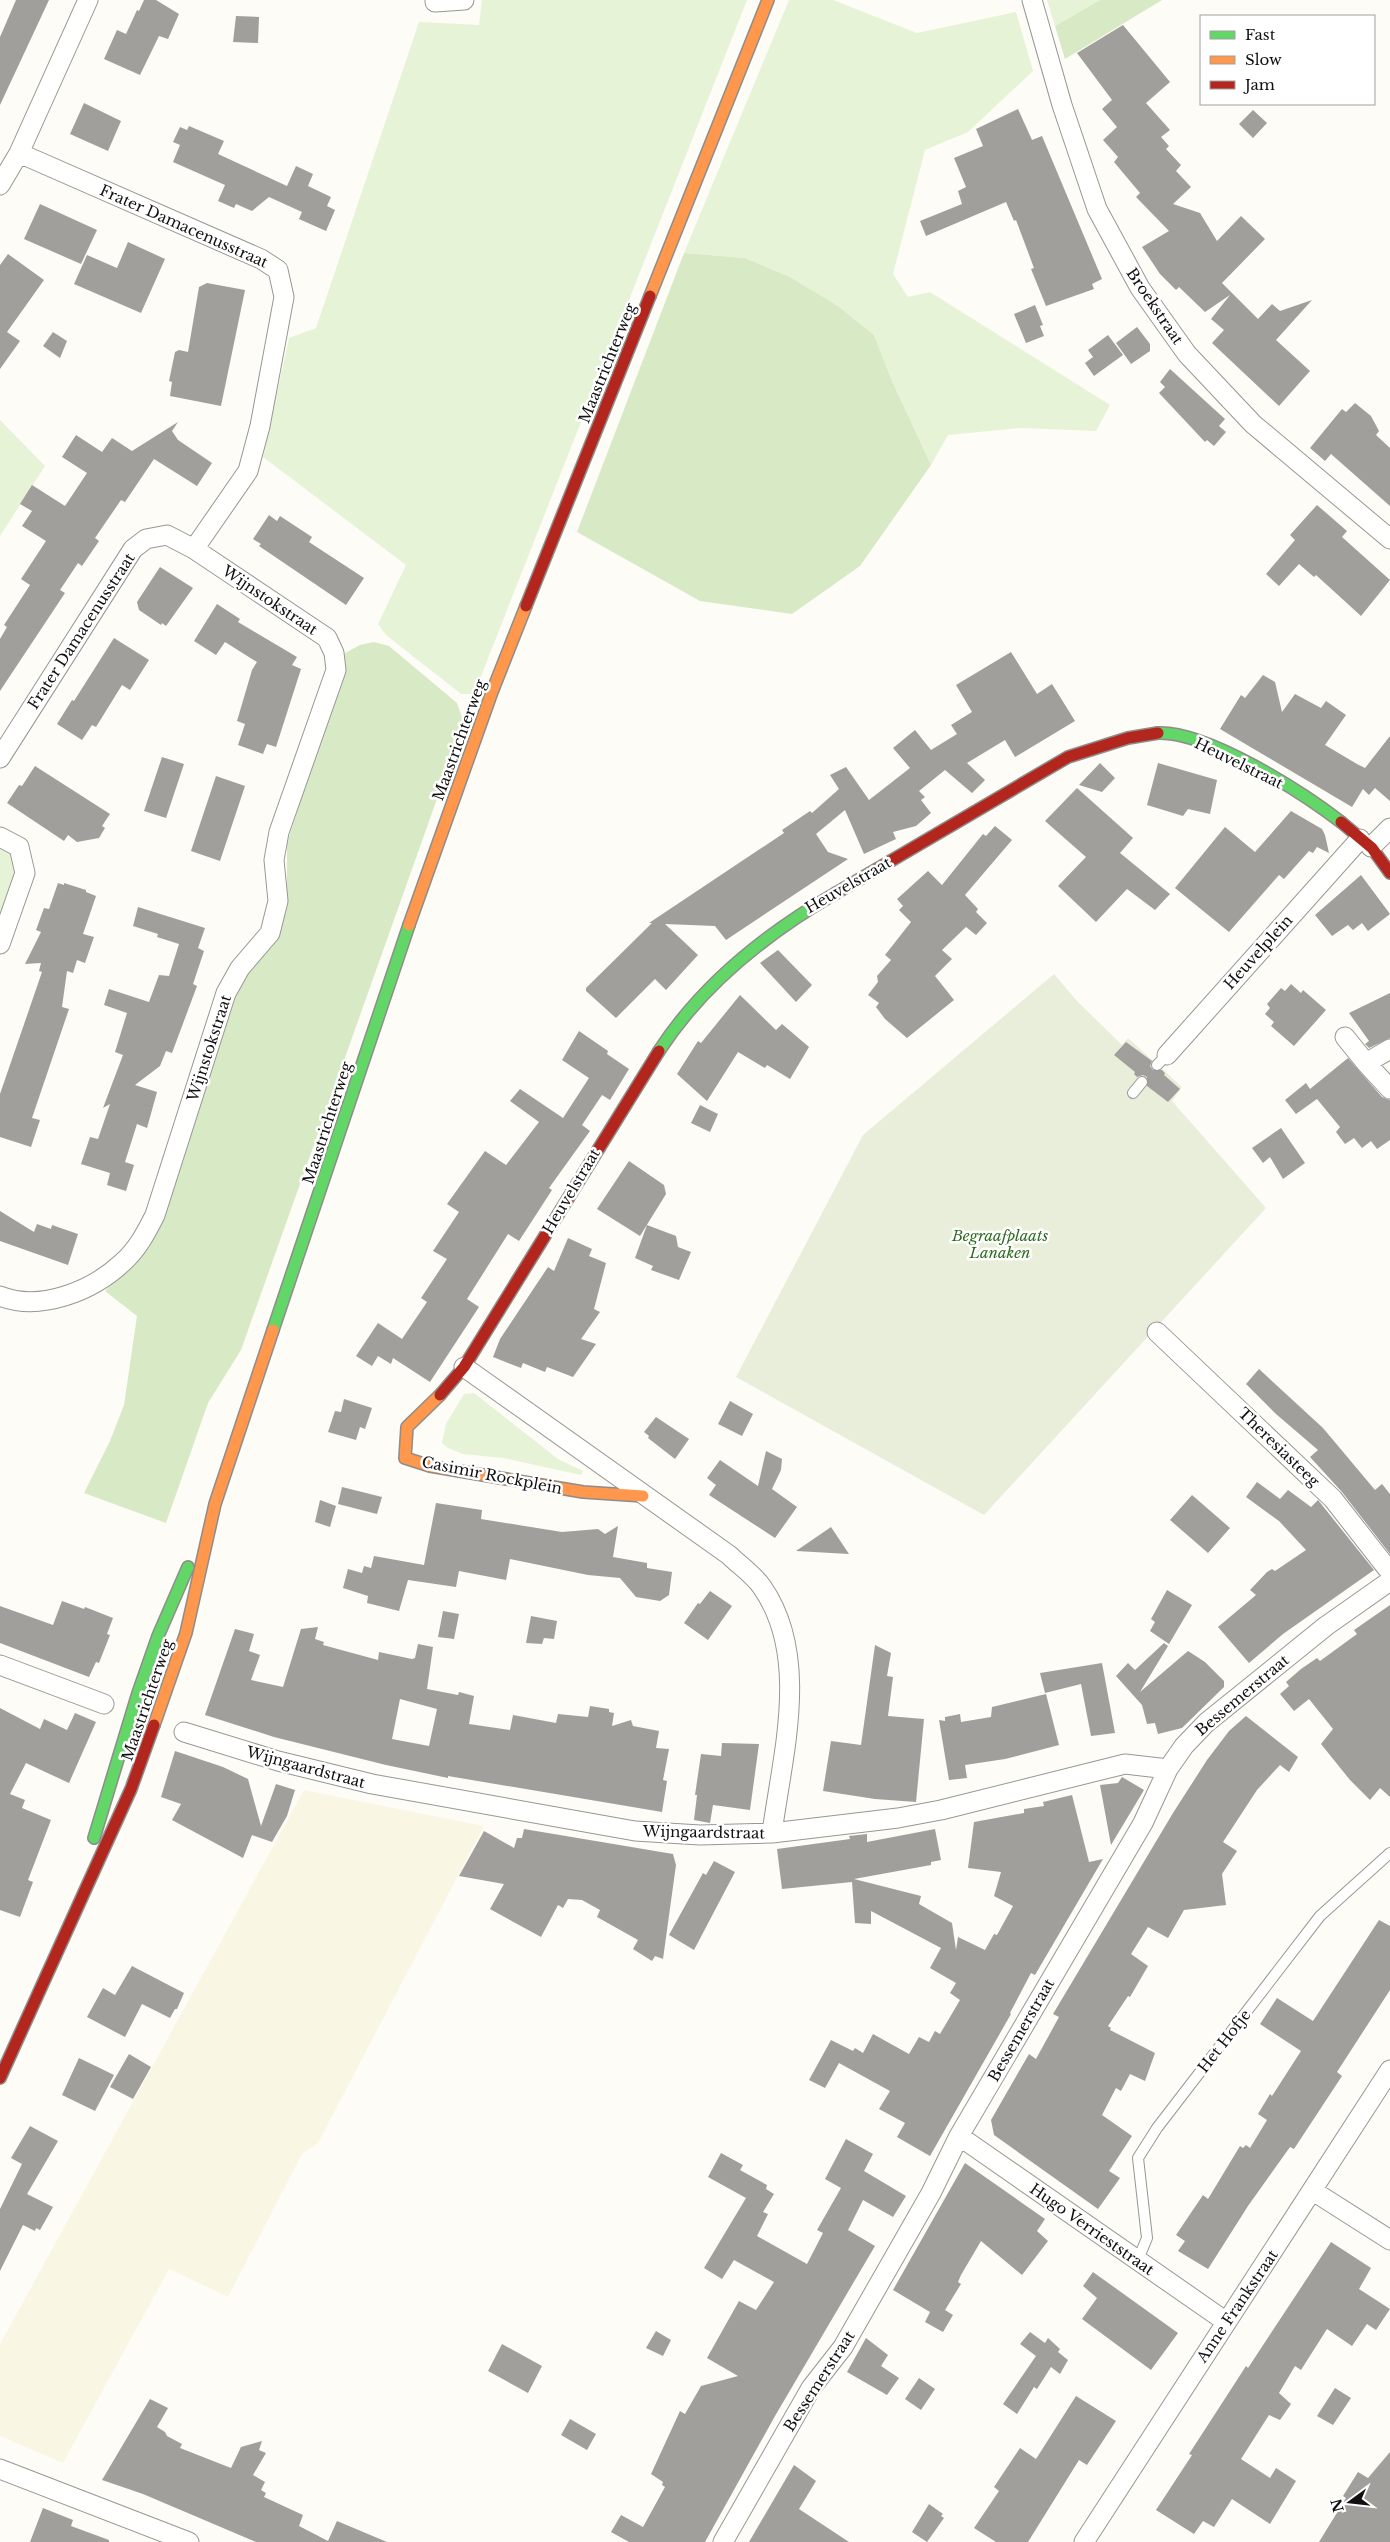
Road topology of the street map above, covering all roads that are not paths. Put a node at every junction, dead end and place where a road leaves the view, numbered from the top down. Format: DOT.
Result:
graph roads {
  1 [pos="88,0"];
  2 [pos="435,0"];
  3 [pos="464,0"];
  4 [pos="768,0"];
  5 [pos="1032,0"];
  6 [pos="19,153"];
  7 [pos="0,185"];
  8 [pos="1390,539"];
  9 [pos="194,549"];
  10 [pos="0,758"];
  11 [pos="1390,828"];
  12 [pos="0,837"];
  13 [pos="1366,843"];
  14 [pos="1390,873"];
  15 [pos="0,944"];
  16 [pos="1345,1037"];
  17 [pos="1390,1049"];
  18 [pos="1162,1060"];
  19 [pos="1366,1063"];
  20 [pos="1142,1082"];
  21 [pos="1390,1089"];
  22 [pos="1133,1092"];
  23 [pos="2,1296"];
  24 [pos="1157,1332"];
  25 [pos="464,1366"];
  26 [pos="643,1496"];
  27 [pos="216,1504"];
  28 [pos="1390,1572"];
  29 [pos="1390,1580"];
  30 [pos="0,1665"];
  31 [pos="104,1704"];
  32 [pos="184,1732"];
  33 [pos="1168,1769"];
  34 [pos="772,1833"];
  35 [pos="1390,1853"];
  36 [pos="80,1897"];
  37 [pos="1390,2070"];
  38 [pos="0,2078"];
  39 [pos="959,2136"];
  40 [pos="1314,2191"];
  41 [pos="1390,2240"];
  42 [pos="1137,2262"];
  43 [pos="1225,2321"];
  44 [pos="1,2471"];
  45 [pos="189,2542"];
  46 [pos="723,2542"];
  47 [pos="1084,2542"];
  1 -- 6 [label="street"];
  2 -- 3 [label="street"];
  4 -- 27 [label="main road, Maastrichterweg"];
  5 -- 8 [label="street, Broekstraat"];
  6 -- 7 [label="street"];
  6 -- 9 [label="street, Frater Damacenusstraat"];
  9 -- 10 [label="street, Frater Damacenusstraat"];
  9 -- 23 [label="street, Wijnstokstraat"];
  11 -- 13 [label="street, Heuvelplein"];
  12 -- 15 [label="street"];
  13 -- 14 [label="main road, Heuvelstraat"];
  13 -- 18 [label="street, Heuvelplein"];
  13 -- 25 [label="main road, Heuvelstraat"];
  16 -- 19 [label="street"];
  17 -- 19 [label="street"];
  19 -- 21 [label="street"];
  20 -- 22 [label="lane"];
  24 -- 28 [label="street, Theresiasteeg"];
  25 -- 26 [label="street"];
  25 -- 26 [label="main road, Casimir Rockplein"];
  26 -- 34 [label="street"];
  27 -- 36 [label="main road, Maastrichterweg"];
  27 -- 36 [label="main road, Maastrichterweg"];
  29 -- 33 [label="street, Bessemerstraat"];
  30 -- 31 [label="street"];
  32 -- 34 [label="street, Wijngaardstraat"];
  33 -- 34 [label="street, Wijngaardstraat"];
  33 -- 39 [label="street, Bessemerstraat"];
  35 -- 42 [label="lane, Het Hofje"];
  36 -- 38 [label="main road, Maastrichterweg"];
  37 -- 40 [label="street, Anne Frankstraat"];
  39 -- 42 [label="street, Hugo Verrieststraat"];
  39 -- 46 [label="street, Bessemerstraat"];
  40 -- 41 [label="street"];
  40 -- 43 [label="street, Anne Frankstraat"];
  42 -- 43 [label="street, Hugo Verrieststraat"];
  43 -- 47 [label="street, Anne Frankstraat"];
  44 -- 45 [label="street"];
}
